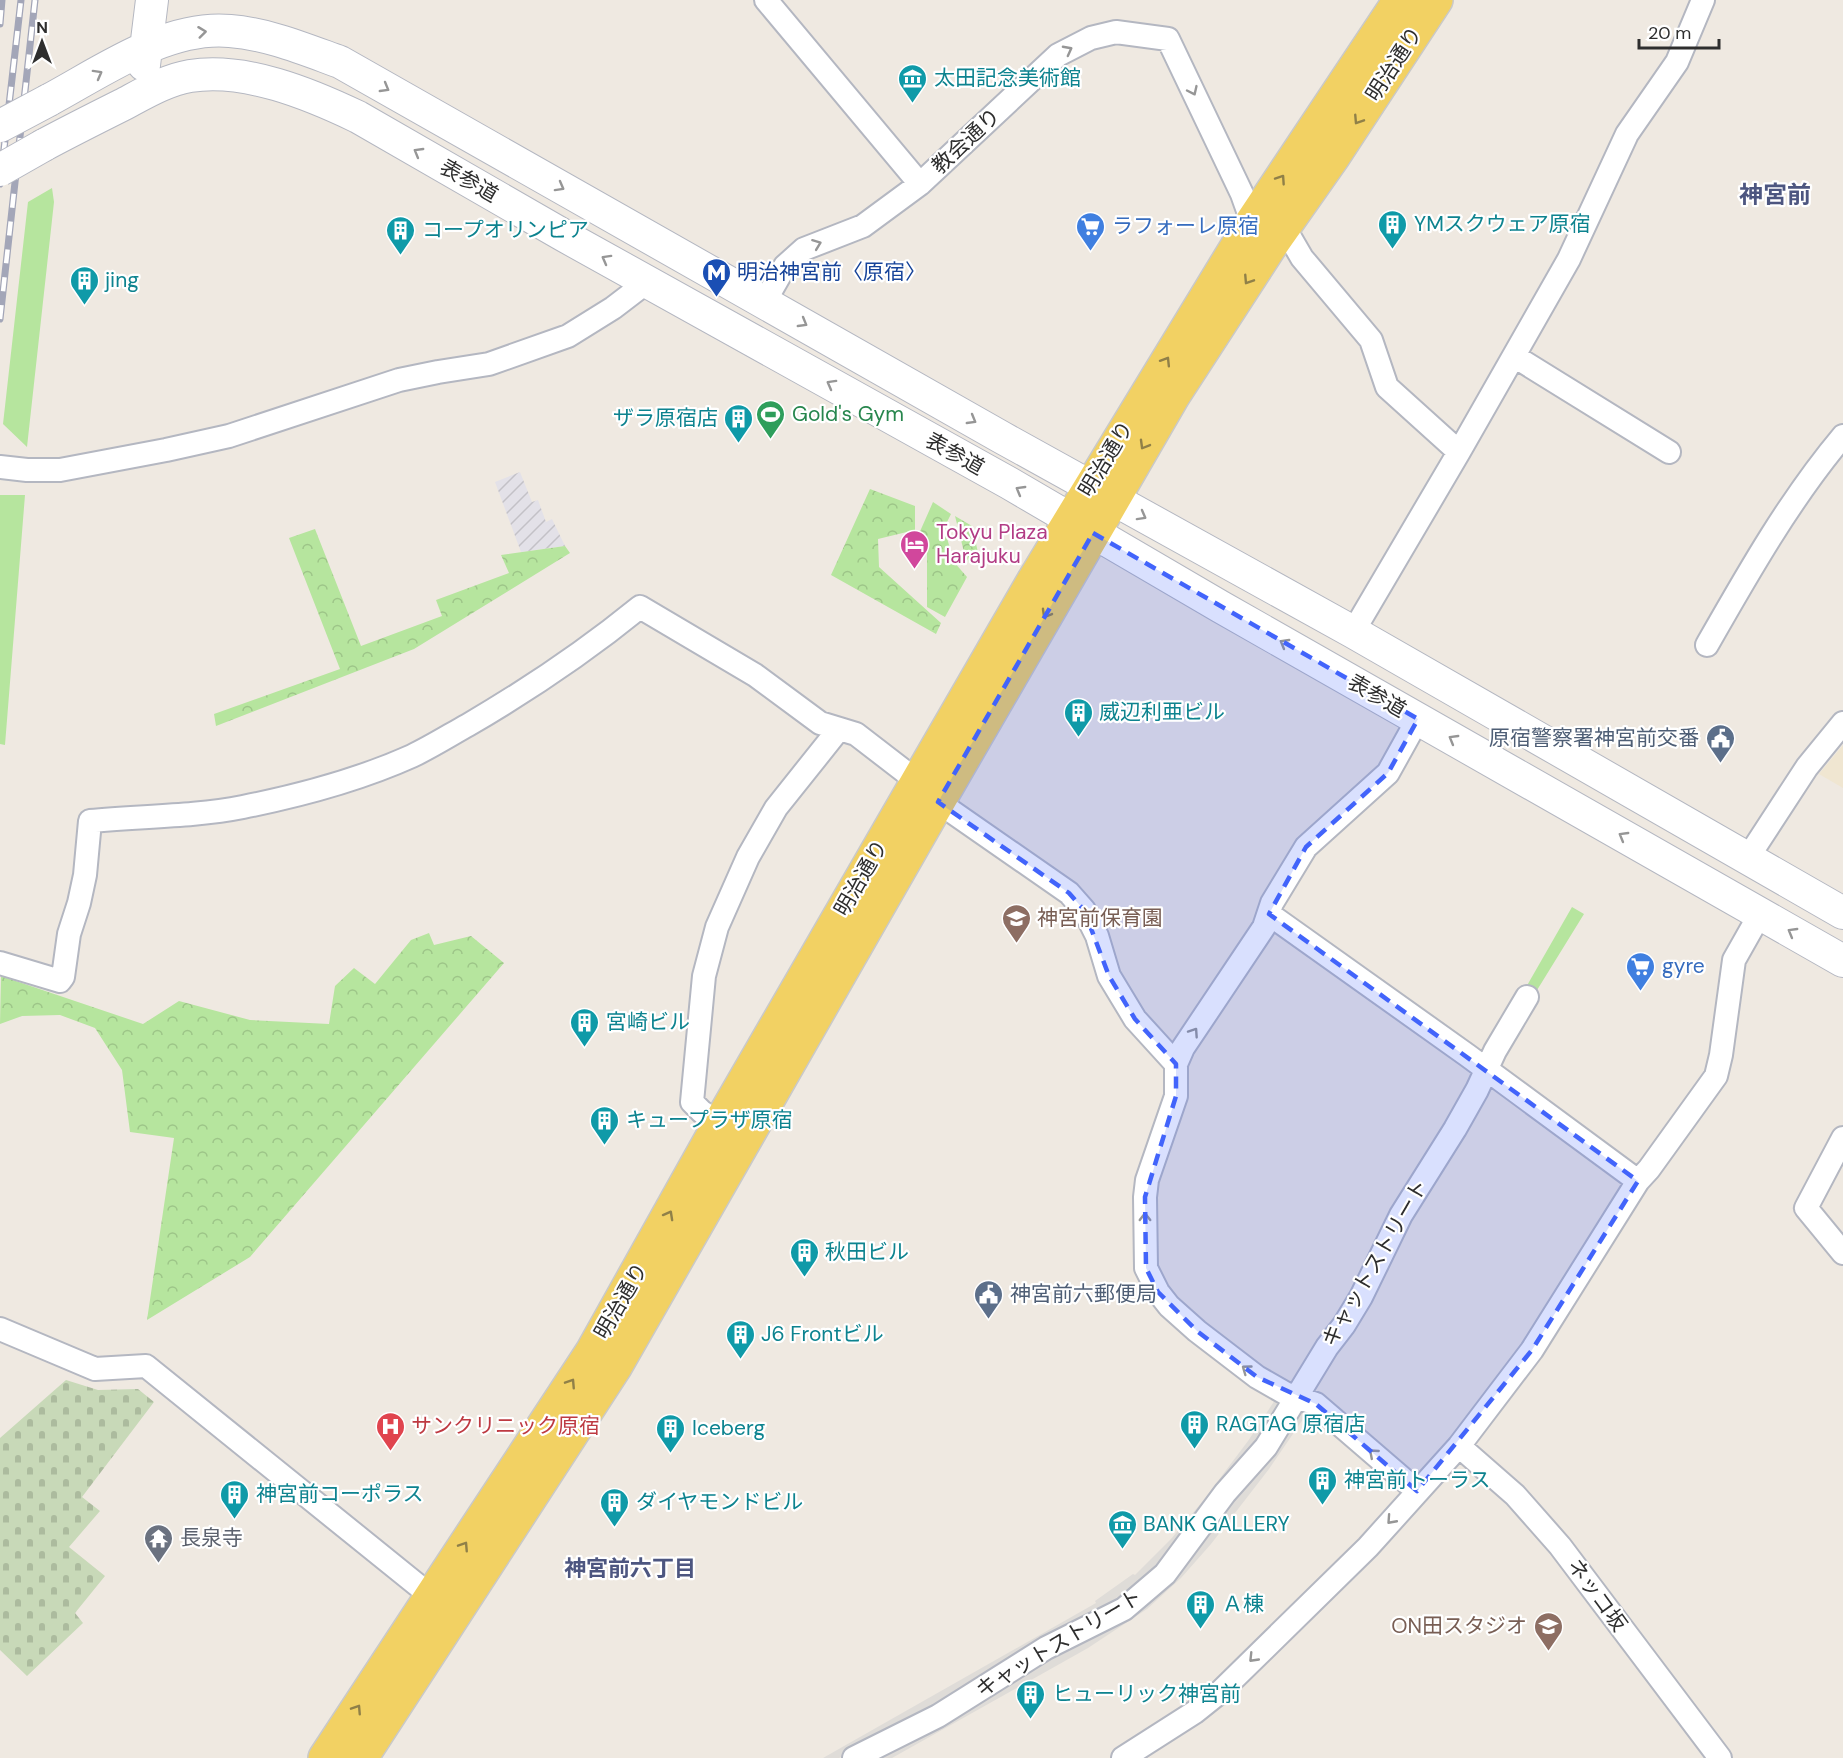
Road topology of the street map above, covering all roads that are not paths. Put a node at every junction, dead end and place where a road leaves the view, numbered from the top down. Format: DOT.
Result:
graph roads {
  1 [pos="152,0"];
  2 [pos="766,0"];
  3 [pos="1400,0"];
  4 [pos="1436,0"];
  5 [pos="1703,0"];
  6 [pos="146,48"];
  7 [pos="140,95"];
  8 [pos="0,126"];
  9 [pos="0,170"];
  10 [pos="920,184"];
  11 [pos="1252,222"];
  12 [pos="1284,227"];
  13 [pos="647,282"];
  14 [pos="765,301"];
  15 [pos="1514,356"];
  16 [pos="1843,436"];
  17 [pos="1459,452"];
  18 [pos="1669,452"];
  19 [pos="0,467"];
  20 [pos="1101,493"];
  21 [pos="1082,526"];
  22 [pos="1353,632"];
  23 [pos="1707,645"];
  24 [pos="1418,719"];
  25 [pos="1843,723"];
  26 [pos="839,729"];
  27 [pos="928,791"];
  28 [pos="1747,860"];
  29 [pos="1843,913"];
  30 [pos="1269,914"];
  31 [pos="1760,914"];
  32 [pos="1843,961"];
  33 [pos="0,963"];
  34 [pos="1527,996"];
  35 [pos="1176,1064"];
  36 [pos="1486,1070"];
  37 [pos="720,1123"];
  38 [pos="1843,1138"];
  39 [pos="1638,1181"];
  40 [pos="1843,1253"];
  41 [pos="0,1329"];
  42 [pos="1297,1397"];
  43 [pos="1459,1446"];
  44 [pos="1417,1491"];
  45 [pos="431,1596"];
  46 [pos="325,1758"];
  47 [pos="361,1758"];
  48 [pos="854,1758"];
  49 [pos="1123,1758"];
  50 [pos="1720,1758"];
  1 -- 6 [label="main road"];
  2 -- 10 [label="street"];
  11 -- 3 [label="main road, 明治通り, one-way"];
  4 -- 12 [label="main road, 明治通り, one-way"];
  5 -- 15 [label="street"];
  6 -- 7 [label="main road"];
  8 -- 6 [label="main road, 表参道, one-way, bridge"];
  6 -- 14 [label="main road, 表参道, one-way"];
  7 -- 9 [label="main road, 表参道, bridge"];
  13 -- 7 [label="main road, 表参道, one-way"];
  10 -- 11 [label="street, 教会通り, one-way"];
  14 -- 10 [label="street, 教会通り, one-way"];
  20 -- 11 [label="main road, 明治通り, one-way"];
  12 -- 17 [label="street"];
  12 -- 20 [label="main road, 明治通り, one-way"];
  13 -- 19 [label="street"];
  21 -- 13 [label="main road, 表参道, one-way"];
  14 -- 20 [label="main road, 表参道, one-way"];
  15 -- 17 [label="street"];
  15 -- 18 [label="street"];
  16 -- 23 [label="street"];
  17 -- 22 [label="street"];
  20 -- 21 [label="main road, 明治通り"];
  20 -- 22 [label="main road, 表参道, one-way"];
  24 -- 21 [label="main road, 表参道, one-way"];
  21 -- 27 [label="main road, 明治通り"];
  22 -- 28 [label="main road, 表参道"];
  24 -- 30 [label="street"];
  31 -- 24 [label="main road, 表参道, one-way"];
  25 -- 28 [label="street"];
  26 -- 27 [label="street"];
  26 -- 33 [label="street"];
  26 -- 37 [label="street"];
  27 -- 35 [label="street"];
  27 -- 37 [label="main road, 明治通り"];
  27 -- 47 [label="main road, 明治通り"];
  28 -- 29 [label="main road, 表参道"];
  35 -- 30 [label="street, one-way"];
  30 -- 36 [label="street"];
  32 -- 31 [label="main road, 表参道, one-way"];
  31 -- 39 [label="street"];
  34 -- 36 [label="street, キャットストリート"];
  42 -- 35 [label="street, one-way"];
  36 -- 39 [label="street"];
  36 -- 42 [label="street, キャットストリート"];
  45 -- 37 [label="main road, 明治通り, one-way"];
  38 -- 40 [label="street"];
  39 -- 43 [label="street"];
  41 -- 45 [label="street"];
  44 -- 42 [label="street, one-way"];
  42 -- 48 [label="street, キャットストリート"];
  43 -- 44 [label="street"];
  43 -- 50 [label="street, ネッコ坂"];
  44 -- 49 [label="street, one-way"];
  46 -- 45 [label="main road, 明治通り, one-way"];
}
